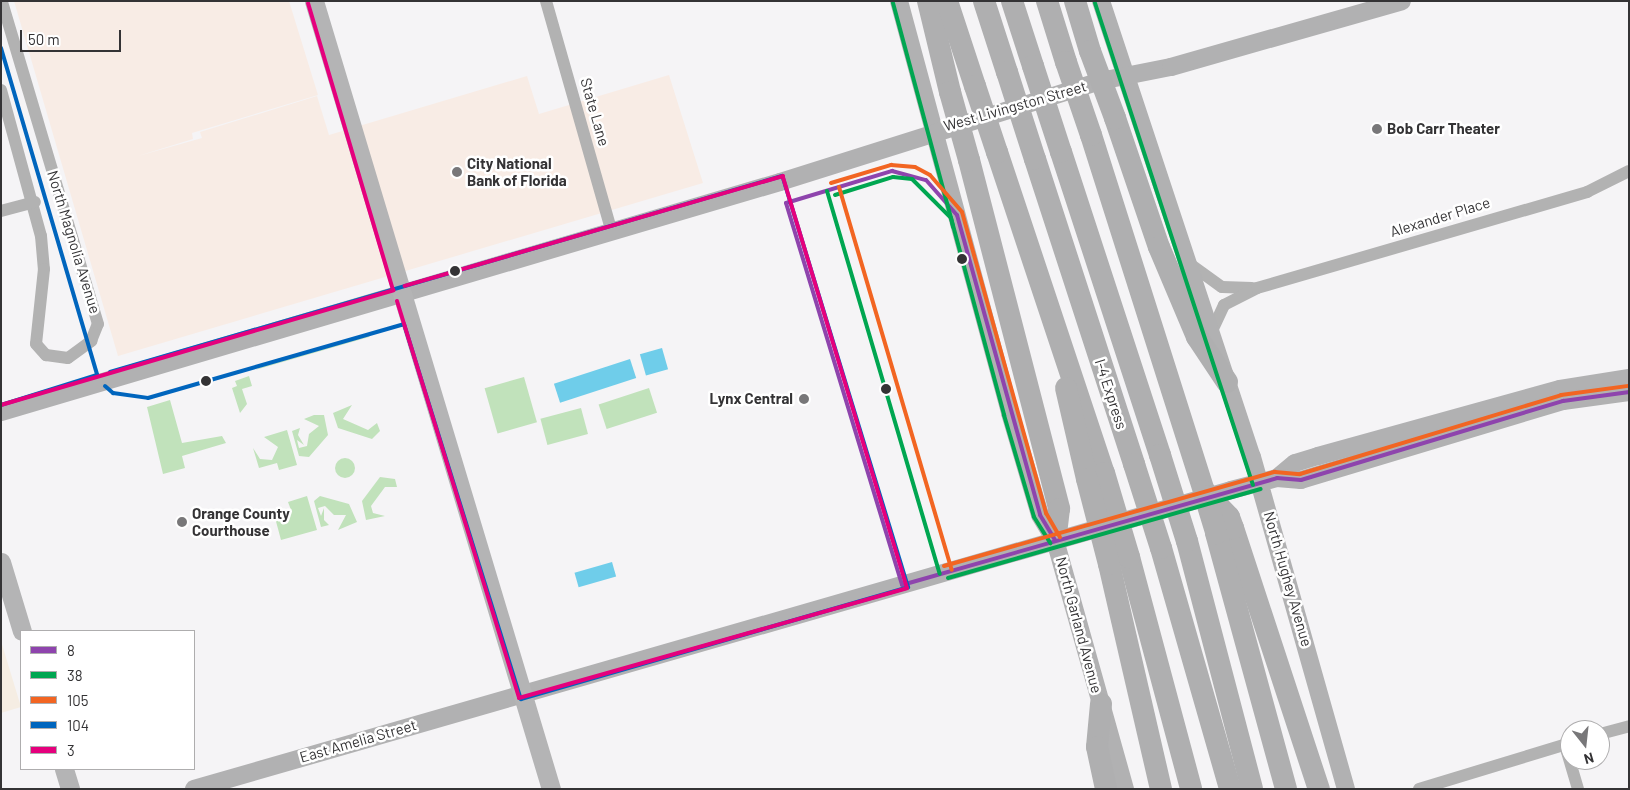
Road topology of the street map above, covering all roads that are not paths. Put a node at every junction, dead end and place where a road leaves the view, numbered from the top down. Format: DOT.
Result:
graph roads {
  1 [pos="2,1"];
  2 [pos="314,1"];
  3 [pos="546,1"];
  4 [pos="899,1"];
  5 [pos="928,1"];
  6 [pos="947,1"];
  7 [pos="984,1"];
  8 [pos="1012,1"];
  9 [pos="1047,1"];
  10 [pos="1075,1"];
  11 [pos="1101,1"];
  12 [pos="1402,1"];
  13 [pos="1126,76"];
  14 [pos="1,90"];
  15 [pos="937,130"];
  16 [pos="1629,171"];
  17 [pos="35,202"];
  18 [pos="1,211"];
  19 [pos="612,232"];
  20 [pos="1187,261"];
  21 [pos="1257,288"];
  22 [pos="402,294"];
  23 [pos="1211,333"];
  24 [pos="1629,378"];
  25 [pos="1227,382"];
  26 [pos="1629,392"];
  27 [pos="1,412"];
  28 [pos="1277,478"];
  29 [pos="1259,482"];
  30 [pos="1225,531"];
  31 [pos="1055,540"];
  32 [pos="1119,561"];
  33 [pos="1,562"];
  34 [pos="22,630"];
  35 [pos="522,693"];
  36 [pos="1101,704"];
  37 [pos="1629,726"];
  38 [pos="1610,731"];
  39 [pos="1560,746"];
  40 [pos="64,770"];
  41 [pos="1574,770"];
  42 [pos="70,789"];
  43 [pos="194,789"];
  44 [pos="550,789"];
  45 [pos="1106,789"];
  46 [pos="1125,789"];
  47 [pos="1161,789"];
  48 [pos="1191,789"];
  49 [pos="1230,789"];
  50 [pos="1252,789"];
  51 [pos="1286,789"];
  52 [pos="1319,789"];
  53 [pos="1346,789"];
  54 [pos="1419,789"];
  55 [pos="1578,789"];
  1 -- 17 [label="street, North Magnolia Avenue"];
  2 -- 22 [label="main road"];
  3 -- 19 [label="street, State Lane"];
  4 -- 15 [label="street, North Garland Avenue"];
  5 -- 31 [label="highway, bridge"];
  6 -- 32 [label="highway, bridge"];
  7 -- 49 [label="highway, I-4 Express, bridge"];
  8 -- 50 [label="highway, I-4 Express, bridge"];
  9 -- 30 [label="highway, bridge"];
  10 -- 25 [label="highway, bridge"];
  11 -- 13 [label="street, North Hughey Avenue"];
  12 -- 13 [label="street, West Livingston Street"];
  13 -- 15 [label="street, West Livingston Street"];
  13 -- 20 [label="street, North Hughey Avenue"];
  14 -- 17 [label="street, North Magnolia Avenue"];
  15 -- 19 [label="street, West Livingston Street"];
  15 -- 31 [label="street, North Garland Avenue"];
  16 -- 21 [label="street, Alexander Place"];
  17 -- 18 [label="street"];
  19 -- 22 [label="street, West Livingston Street"];
  20 -- 21 [label="street, Alexander Place"];
  20 -- 23 [label="street, North Hughey Avenue"];
  21 -- 23 [label="street, Alexander Place"];
  22 -- 27 [label="street, West Livingston Street"];
  22 -- 35 [label="main road"];
  23 -- 25 [label="street, North Hughey Avenue"];
  24 -- 28 [label="street"];
  25 -- 29 [label="street, North Hughey Avenue"];
  26 -- 28 [label="street"];
  28 -- 29 [label="street, East Amelia Street"];
  29 -- 31 [label="street, East Amelia Street"];
  29 -- 53 [label="street, North Hughey Avenue"];
  30 -- 51 [label="highway"];
  30 -- 52 [label="highway"];
  31 -- 35 [label="street, East Amelia Street"];
  31 -- 36 [label="street, North Garland Avenue"];
  32 -- 47 [label="highway"];
  32 -- 48 [label="highway"];
  33 -- 34 [label="main road"];
  35 -- 43 [label="street, East Amelia Street"];
  35 -- 44 [label="main road"];
  36 -- 45 [label="highway"];
  36 -- 46 [label="street, North Garland Avenue"];
  37 -- 38 [label="street"];
  39 -- 54 [label="street"];
  40 -- 42 [label="main road"];
  41 -- 55 [label="street"];
}
